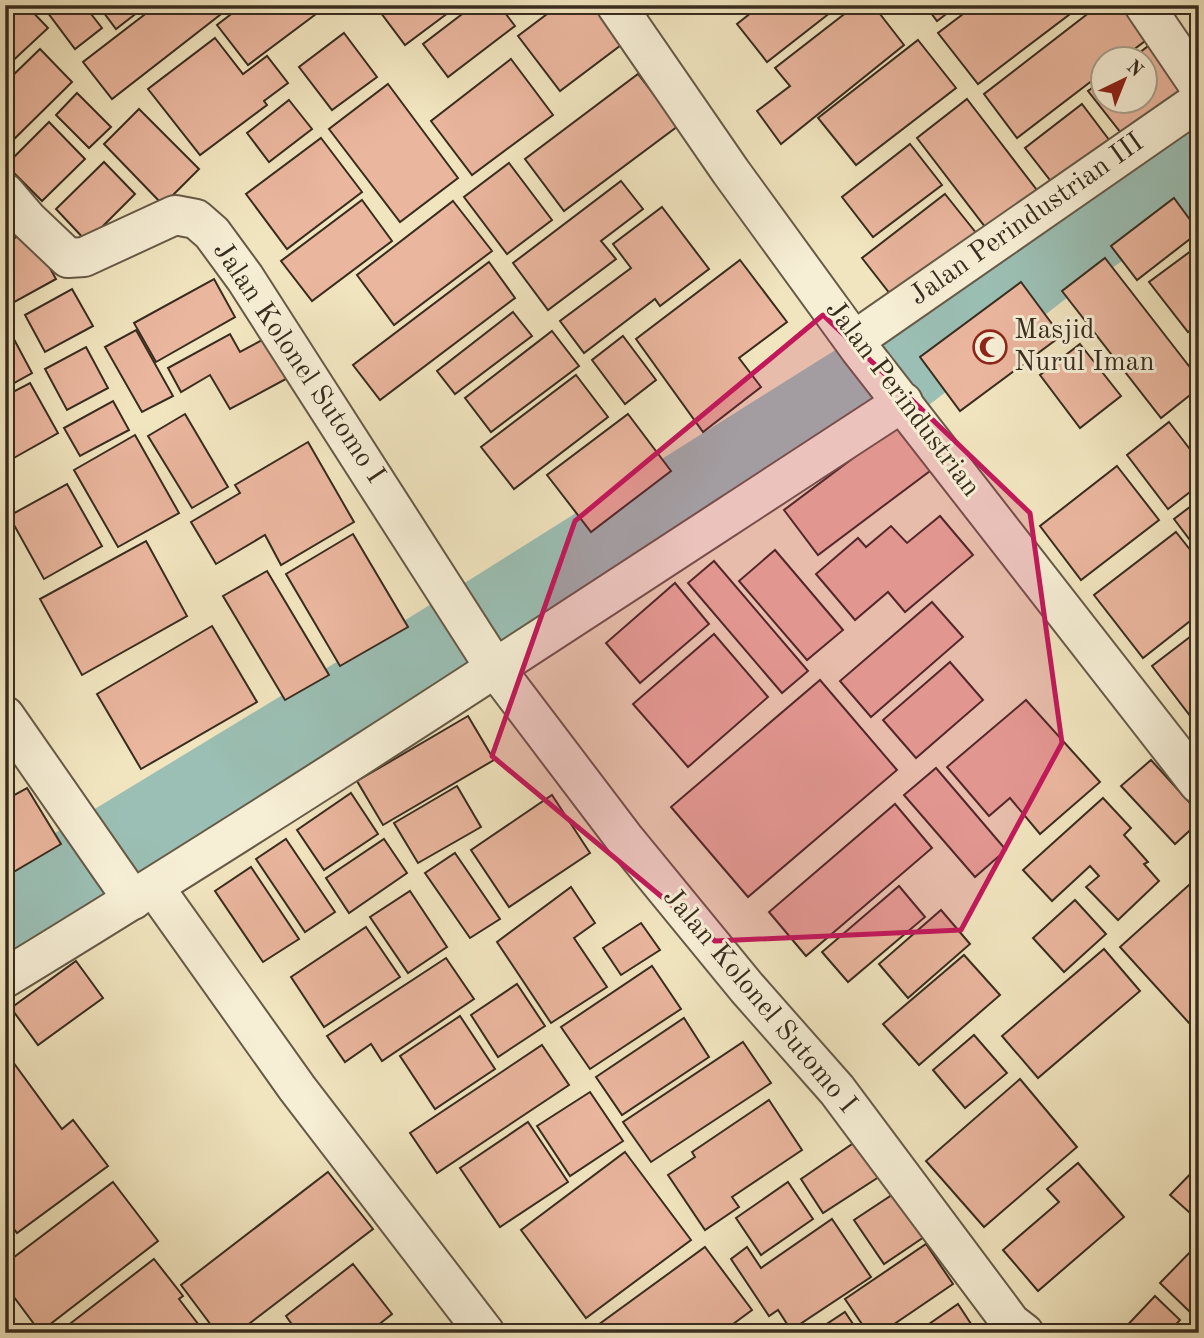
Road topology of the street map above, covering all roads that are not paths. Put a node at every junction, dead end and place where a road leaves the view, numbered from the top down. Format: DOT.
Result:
graph roads {
  1 [pos="616,5"];
  2 [pos="1144,5"];
  3 [pos="1199,86"];
  4 [pos="1199,101"];
  5 [pos="5,193"];
  6 [pos="857,344"];
  7 [pos="898,396"];
  8 [pos="488,657"];
  9 [pos="5,716"];
  10 [pos="1199,785"];
  11 [pos="134,888"];
  12 [pos="5,978"];
  13 [pos="485,1333"];
  14 [pos="1024,1333"];
  1 -- 6 [label="street, Jalan Perindustrian"];
  2 -- 3 [label="street"];
  4 -- 6 [label="street, Jalan Perindustrian III"];
  5 -- 8 [label="street, Jalan Kolonel Sutomo I"];
  6 -- 7 [label="street, Jalan Perindustrian"];
  7 -- 8 [label="street"];
  7 -- 10 [label="street, Jalan Perindustrian"];
  8 -- 11 [label="street"];
  8 -- 14 [label="street, Jalan Kolonel Sutomo I"];
  9 -- 11 [label="street"];
  11 -- 12 [label="street"];
  11 -- 13 [label="street"];
}
